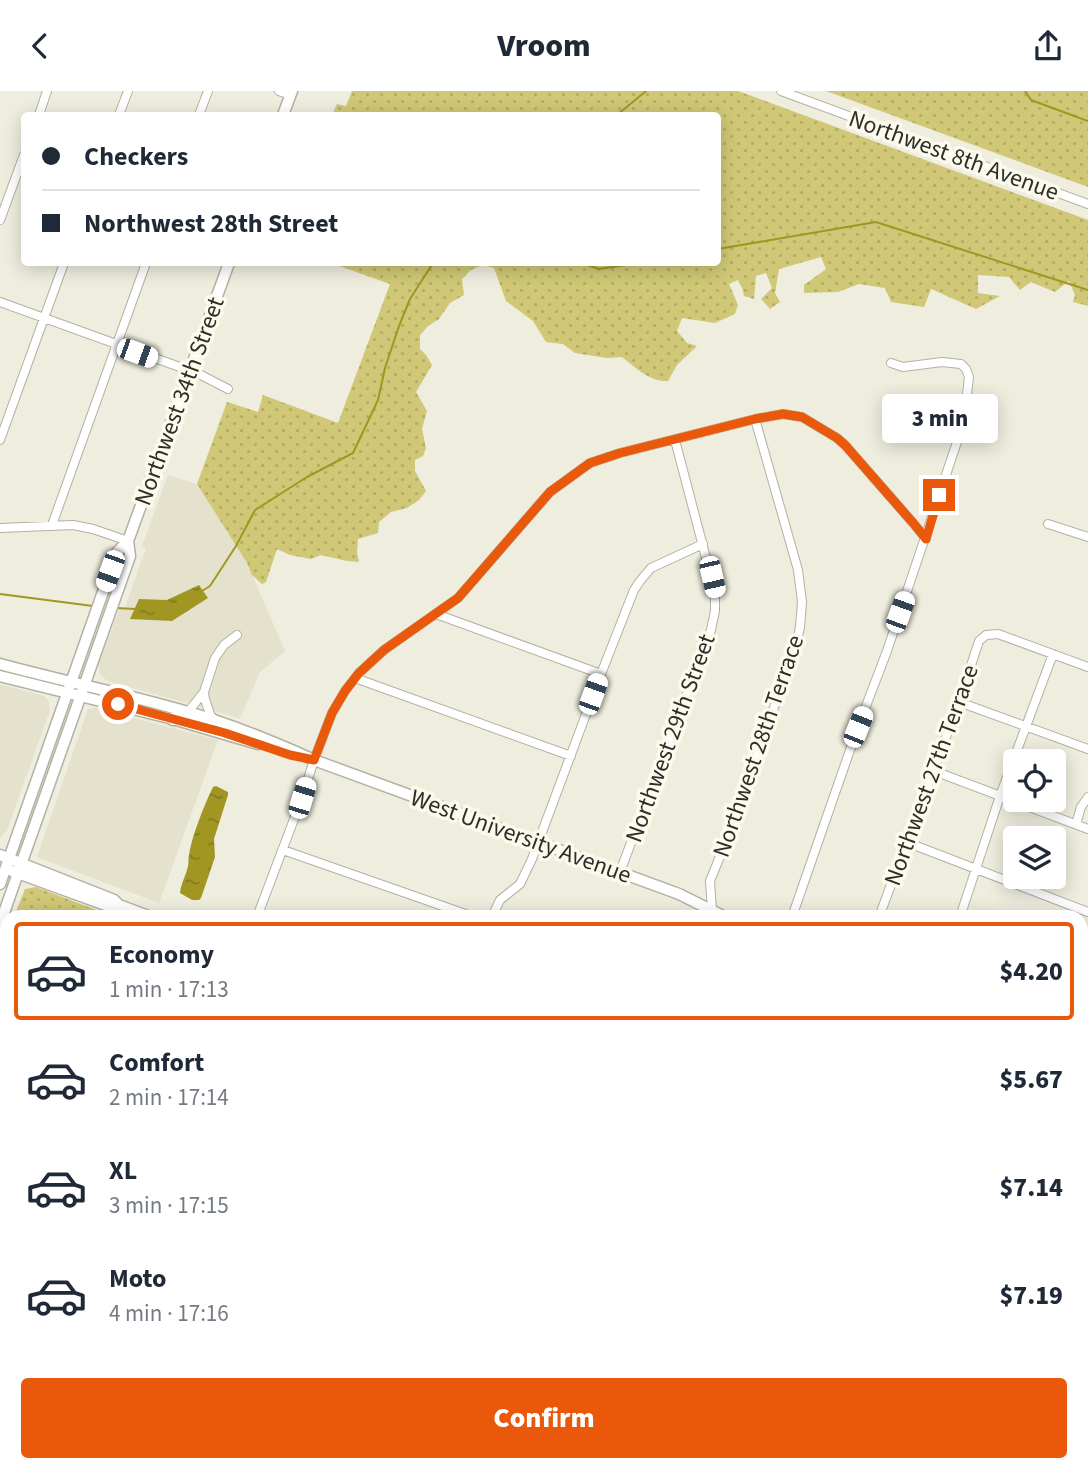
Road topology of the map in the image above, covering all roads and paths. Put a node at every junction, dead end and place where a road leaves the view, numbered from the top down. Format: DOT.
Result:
graph roads {
  1 [pos="47,91"];
  2 [pos="128,91"];
  3 [pos="208,91"];
  4 [pos="781,91"];
  5 [pos="287,92"];
  6 [pos="39,112"];
  7 [pos="120,112"];
  8 [pos="200,112"];
  9 [pos="284,112"];
  10 [pos="21,163"];
  11 [pos="1088,204"];
  12 [pos="0,220"];
  13 [pos="63,266"];
  14 [pos="145,266"];
  15 [pos="228,266"];
  16 [pos="0,302"];
  17 [pos="44,318"];
  18 [pos="116,345"];
  19 [pos="891,363"];
  20 [pos="189,371"];
  21 [pos="228,389"];
  22 [pos="755,419"];
  23 [pos="0,440"];
  24 [pos="675,440"];
  25 [pos="1048,524"];
  26 [pos="51,525"];
  27 [pos="0,528"];
  28 [pos="1088,537"];
  29 [pos="926,539"];
  30 [pos="128,541"];
  31 [pos="703,544"];
  32 [pos="436,614"];
  33 [pos="237,635"];
  34 [pos="1053,654"];
  35 [pos="0,664"];
  36 [pos="1088,667"];
  37 [pos="601,674"];
  38 [pos="0,675"];
  39 [pos="355,678"];
  40 [pos="69,687"];
  41 [pos="82,690"];
  42 [pos="204,692"];
  43 [pos="959,702"];
  44 [pos="188,712"];
  45 [pos="173,719"];
  46 [pos="211,719"];
  47 [pos="1026,725"];
  48 [pos="1088,749"];
  49 [pos="571,755"];
  50 [pos="314,760"];
  51 [pos="933,771"];
  52 [pos="1000,796"];
  53 [pos="1088,797"];
  54 [pos="1076,824"];
  55 [pos="1088,829"];
  56 [pos="906,842"];
  57 [pos="538,843"];
  58 [pos="283,850"];
  59 [pos="4,862"];
  60 [pos="20,869"];
  61 [pos="976,869"];
  62 [pos="620,872"];
  63 [pos="0,884"];
  64 [pos="5,910"];
  65 [pos="132,910"];
  66 [pos="260,910"];
  67 [pos="454,910"];
  68 [pos="495,910"];
  69 [pos="705,910"];
  70 [pos="711,910"];
  71 [pos="794,910"];
  72 [pos="882,910"];
  73 [pos="962,910"];
  74 [pos="1083,910"];
  1 -- 6 [label="street"];
  2 -- 7 [label="street"];
  3 -- 8 [label="street"];
  4 -- 11 [label="street, Northwest 8th Avenue"];
  5 -- 9 [label="main road"];
  10 -- 12 [label="street"];
  13 -- 17 [label="street"];
  14 -- 18 [label="street"];
  15 -- 20 [label="main road, Northwest 34th Street"];
  16 -- 17 [label="street"];
  17 -- 18 [label="street"];
  17 -- 23 [label="street"];
  18 -- 20 [label="street"];
  18 -- 26 [label="street"];
  19 -- 29 [label="street"];
  20 -- 21 [label="street"];
  20 -- 30 [label="main road, Northwest 34th Street"];
  22 -- 24 [label="street"];
  22 -- 29 [label="street"];
  22 -- 70 [label="street, Northwest 28th Terrace"];
  24 -- 31 [label="street, Northwest 29th Street"];
  24 -- 32 [label="street"];
  25 -- 28 [label="street"];
  26 -- 27 [label="street"];
  26 -- 30 [label="street"];
  29 -- 71 [label="street"];
  30 -- 40 [label="main road, Northwest 34th Street"];
  30 -- 41 [label="main road, Northwest 34th Street"];
  31 -- 37 [label="street"];
  31 -- 62 [label="street, Northwest 29th Street"];
  32 -- 37 [label="street"];
  32 -- 39 [label="street"];
  33 -- 42 [label="street"];
  34 -- 36 [label="street"];
  34 -- 43 [label="street, Northwest 27th Terrace"];
  34 -- 47 [label="street"];
  35 -- 40 [label="main road, West University Avenue"];
  37 -- 49 [label="street"];
  38 -- 40 [label="main road, West University Avenue"];
  39 -- 49 [label="street"];
  39 -- 50 [label="street"];
  40 -- 41 [label="main road, West University Avenue"];
  40 -- 59 [label="main road, Northwest 34th Street"];
  41 -- 44 [label="main road, West University Avenue"];
  41 -- 45 [label="main road, West University Avenue"];
  41 -- 60 [label="main road, Northwest 34th Street"];
  42 -- 44 [label="street"];
  42 -- 46 [label="street"];
  43 -- 47 [label="street"];
  43 -- 51 [label="street, Northwest 27th Terrace"];
  44 -- 46 [label="main road, West University Avenue"];
  45 -- 46 [label="highway"];
  45 -- 50 [label="main road, West University Avenue"];
  46 -- 50 [label="main road, West University Avenue"];
  47 -- 48 [label="street"];
  47 -- 52 [label="street"];
  49 -- 57 [label="street"];
  50 -- 57 [label="main road, West University Avenue"];
  50 -- 58 [label="street"];
  51 -- 52 [label="street"];
  51 -- 56 [label="street, Northwest 27th Terrace"];
  52 -- 54 [label="street"];
  52 -- 61 [label="street"];
  53 -- 54 [label="street"];
  54 -- 55 [label="street"];
  56 -- 61 [label="street"];
  56 -- 72 [label="street, Northwest 27th Terrace"];
  57 -- 62 [label="main road, West University Avenue"];
  57 -- 68 [label="street"];
  58 -- 66 [label="street"];
  58 -- 67 [label="street"];
  59 -- 60 [label="main road"];
  59 -- 63 [label="main road, Northwest 34th Street"];
  60 -- 64 [label="main road, Northwest 34th Street"];
  60 -- 65 [label="main road"];
  61 -- 73 [label="street"];
  61 -- 74 [label="street"];
  62 -- 69 [label="main road, West University Avenue"];
}
